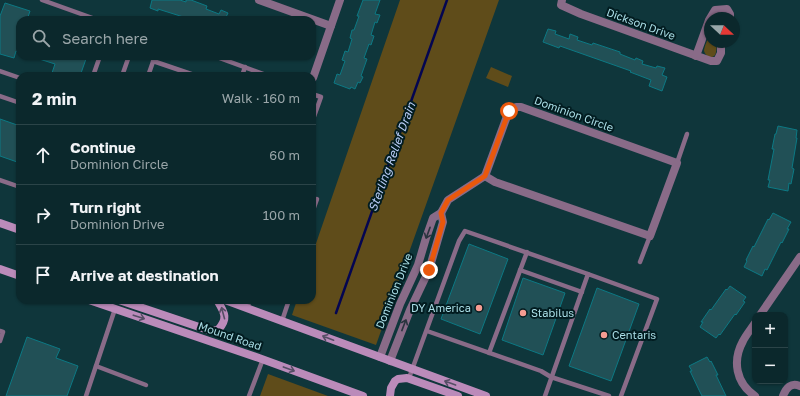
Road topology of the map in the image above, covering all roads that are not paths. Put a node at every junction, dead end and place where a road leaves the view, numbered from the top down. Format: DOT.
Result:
graph roads {
  1 [pos="42,0"];
  2 [pos="259,0"];
  3 [pos="340,0"];
  4 [pos="562,0"];
  5 [pos="714,12"];
  6 [pos="729,12"];
  7 [pos="87,16"];
  8 [pos="303,16"];
  9 [pos="316,21"];
  10 [pos="331,26"];
  11 [pos="704,34"];
  12 [pos="721,48"];
  13 [pos="696,56"];
  14 [pos="99,60"];
  15 [pos="128,60"];
  16 [pos="153,60"];
  17 [pos="159,60"];
  18 [pos="225,60"];
  19 [pos="245,67"];
  20 [pos="0,71"];
  21 [pos="94,72"];
  22 [pos="123,72"];
  23 [pos="149,72"];
  24 [pos="187,72"];
  25 [pos="243,72"];
  26 [pos="258,72"];
  27 [pos="315,72"];
  28 [pos="16,77"];
  29 [pos="316,95"];
  30 [pos="0,96"];
  31 [pos="16,101"];
  32 [pos="316,111"];
  33 [pos="687,134"];
  34 [pos="677,163"];
  35 [pos="485,176"];
  36 [pos="0,180"];
  37 [pos="16,186"];
  38 [pos="441,213"];
  39 [pos="0,223"];
  40 [pos="16,229"];
  41 [pos="650,236"];
  42 [pos="527,252"];
  43 [pos="800,257"];
  44 [pos="640,262"];
  45 [pos="0,269"];
  46 [pos="520,270"];
  47 [pos="588,274"];
  48 [pos="16,275"];
  49 [pos="407,288"];
  50 [pos="582,292"];
  51 [pos="418,293"];
  52 [pos="101,304"];
  53 [pos="131,304"];
  54 [pos="219,304"];
  55 [pos="249,304"];
  56 [pos="288,304"];
  57 [pos="115,309"];
  58 [pos="762,312"];
  59 [pos="282,321"];
  60 [pos="752,327"];
  61 [pos="0,331"];
  62 [pos="426,331"];
  63 [pos="0,341"];
  64 [pos="489,353"];
  65 [pos="380,357"];
  66 [pos="263,359"];
  67 [pos="390,361"];
  68 [pos="96,366"];
  69 [pos="412,369"];
  70 [pos="551,377"];
  71 [pos="409,378"];
  72 [pos="146,384"];
  73 [pos="800,386"];
  74 [pos="86,396"];
  75 [pos="249,396"];
  76 [pos="363,396"];
  77 [pos="390,396"];
  78 [pos="458,396"];
  79 [pos="486,396"];
  80 [pos="545,396"];
  81 [pos="609,396"];
  82 [pos="621,396"];
  83 [pos="755,396"];
  84 [pos="783,396"];
  1 -- 7 [label="lane"];
  2 -- 8 [label="street"];
  3 -- 10 [label="street"];
  4 -- 13 [label="street, Dickson Drive"];
  5 -- 6 [label="street"];
  9 -- 10 [label="street"];
  10 -- 27 [label="street"];
  11 -- 13 [label="street"];
  12 -- 13 [label="street, Dickson Drive"];
  14 -- 21 [label="lane"];
  15 -- 22 [label="lane"];
  16 -- 23 [label="lane"];
  17 -- 24 [label="lane"];
  18 -- 19 [label="lane"];
  19 -- 25 [label="lane"];
  19 -- 26 [label="lane"];
  20 -- 28 [label="lane"];
  29 -- 32 [label="lane"];
  30 -- 31 [label="lane"];
  33 -- 34 [label="lane"];
  34 -- 35 [label="street, Dominion Circle"];
  34 -- 41 [label="street"];
  35 -- 38 [label="street, Dominion Drive"];
  35 -- 41 [label="street"];
  36 -- 37 [label="lane"];
  38 -- 49 [label="street, Dominion Drive, one-way"];
  38 -- 51 [label="street, Dominion Drive"];
  39 -- 40 [label="main road"];
  41 -- 44 [label="lane"];
  42 -- 46 [label="lane"];
  42 -- 47 [label="lane"];
  42 -- 62 [label="lane"];
  43 -- 58 [label="street"];
  45 -- 48 [label="main road"];
  46 -- 50 [label="lane"];
  46 -- 64 [label="lane"];
  47 -- 50 [label="lane"];
  47 -- 82 [label="lane"];
  49 -- 51 [label="lane"];
  49 -- 65 [label="street, Dominion Drive"];
  50 -- 70 [label="lane"];
  67 -- 51 [label="street, Dominion Drive, one-way"];
  52 -- 57 [label="main road, Mound Road"];
  53 -- 54 [label="main road, one-way"];
  55 -- 59 [label="main road"];
  56 -- 59 [label="lane"];
  57 -- 66 [label="main road, Mound Road, one-way"];
  57 -- 68 [label="lane"];
  65 -- 59 [label="main road, one-way"];
  60 -- 83 [label="street"];
  61 -- 63 [label="lane"];
  62 -- 64 [label="lane"];
  62 -- 69 [label="lane"];
  64 -- 70 [label="lane"];
  65 -- 67 [label="main road"];
  66 -- 75 [label="lane"];
  66 -- 76 [label="main road, Mound Road, one-way"];
  67 -- 69 [label="main road"];
  68 -- 72 [label="lane"];
  68 -- 74 [label="lane"];
  69 -- 71 [label="lane"];
  79 -- 69 [label="main road, one-way"];
  70 -- 80 [label="lane"];
  70 -- 81 [label="lane"];
  71 -- 77 [label="main road"];
  71 -- 78 [label="main road"];
  73 -- 84 [label="street"];
}
